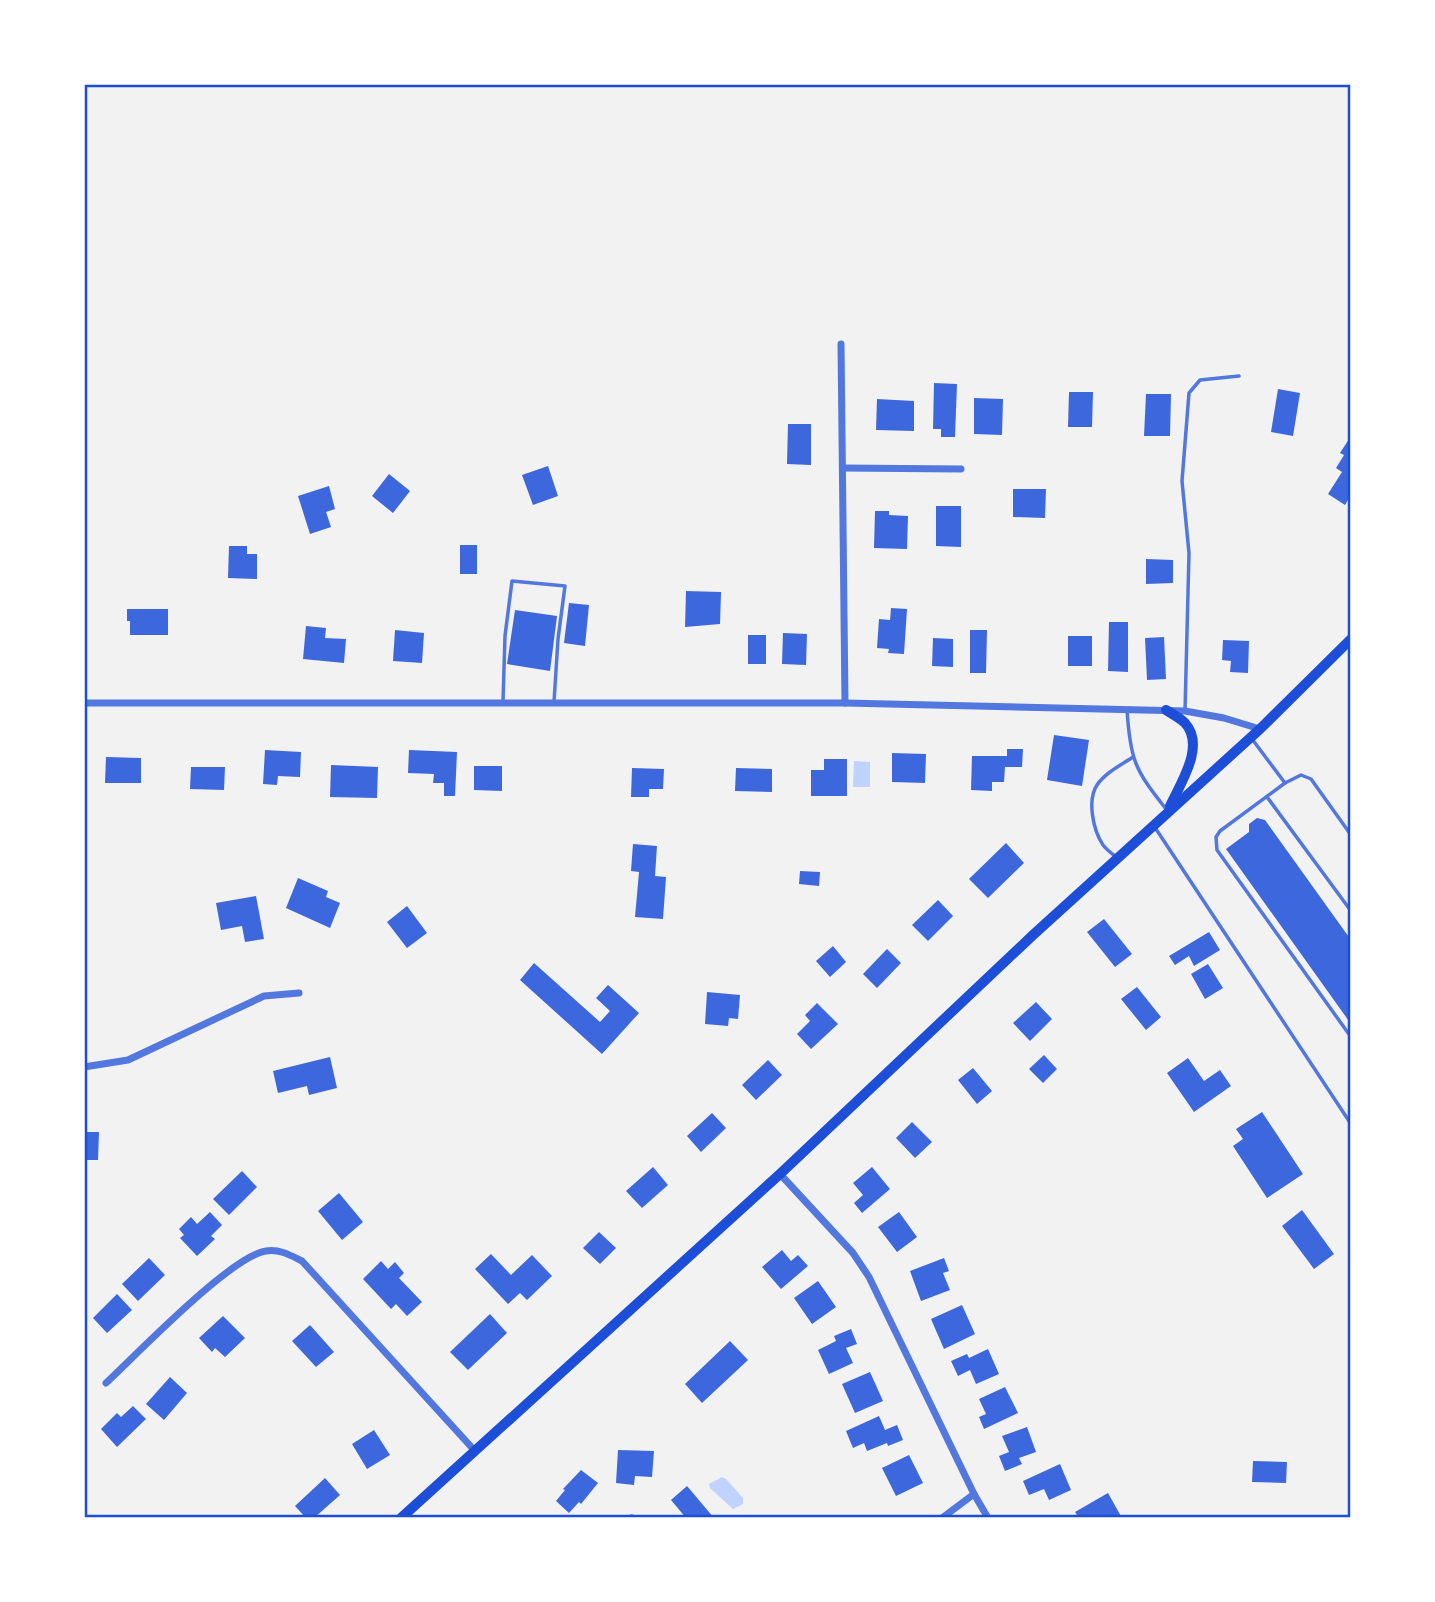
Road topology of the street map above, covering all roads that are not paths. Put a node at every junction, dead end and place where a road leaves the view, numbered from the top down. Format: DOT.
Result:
graph roads {
  1 [pos="841,344"];
  2 [pos="1240,376"];
  3 [pos="843,468"];
  4 [pos="961,470"];
  5 [pos="1351,639"];
  6 [pos="84,703"];
  7 [pos="845,703"];
  8 [pos="503,704"];
  9 [pos="554,704"];
  10 [pos="1127,709"];
  11 [pos="1166,710"];
  12 [pos="1185,711"];
  13 [pos="1255,733"];
  14 [pos="1133,757"];
  15 [pos="1285,783"];
  16 [pos="1266,797"];
  17 [pos="1168,810"];
  18 [pos="1153,824"];
  19 [pos="1351,835"];
  20 [pos="1117,858"];
  21 [pos="1351,911"];
  22 [pos="299,993"];
  23 [pos="1351,1037"];
  24 [pos="84,1067"];
  25 [pos="1351,1124"];
  26 [pos="780,1174"];
  27 [pos="106,1383"];
  28 [pos="475,1451"];
  29 [pos="974,1494"];
  30 [pos="401,1518"];
  31 [pos="626,1518"];
  32 [pos="640,1518"];
  33 [pos="942,1518"];
  34 [pos="988,1518"];
  1 -- 3 [label="street"];
  2 -- 12 [label="lane"];
  3 -- 4 [label="street"];
  3 -- 7 [label="street"];
  5 -- 13 [label="main road"];
  6 -- 8 [label="street"];
  7 -- 9 [label="street"];
  7 -- 10 [label="street"];
  8 -- 9 [label="street"];
  8 -- 9 [label="lane"];
  10 -- 11 [label="street"];
  10 -- 14 [label="lane"];
  11 -- 12 [label="street"];
  11 -- 17 [label="main road"];
  12 -- 13 [label="street"];
  13 -- 15 [label="lane"];
  13 -- 17 [label="main road"];
  14 -- 17 [label="lane"];
  14 -- 20 [label="lane"];
  15 -- 16 [label="lane"];
  15 -- 19 [label="lane"];
  16 -- 21 [label="lane"];
  16 -- 23 [label="lane"];
  17 -- 18 [label="main road"];
  18 -- 20 [label="main road"];
  18 -- 25 [label="lane"];
  20 -- 26 [label="main road"];
  22 -- 24 [label="street"];
  26 -- 28 [label="main road"];
  26 -- 29 [label="street"];
  27 -- 28 [label="street"];
  28 -- 30 [label="main road"];
  29 -- 33 [label="street"];
  29 -- 34 [label="street"];
  31 -- 32 [label="lane"];
}
